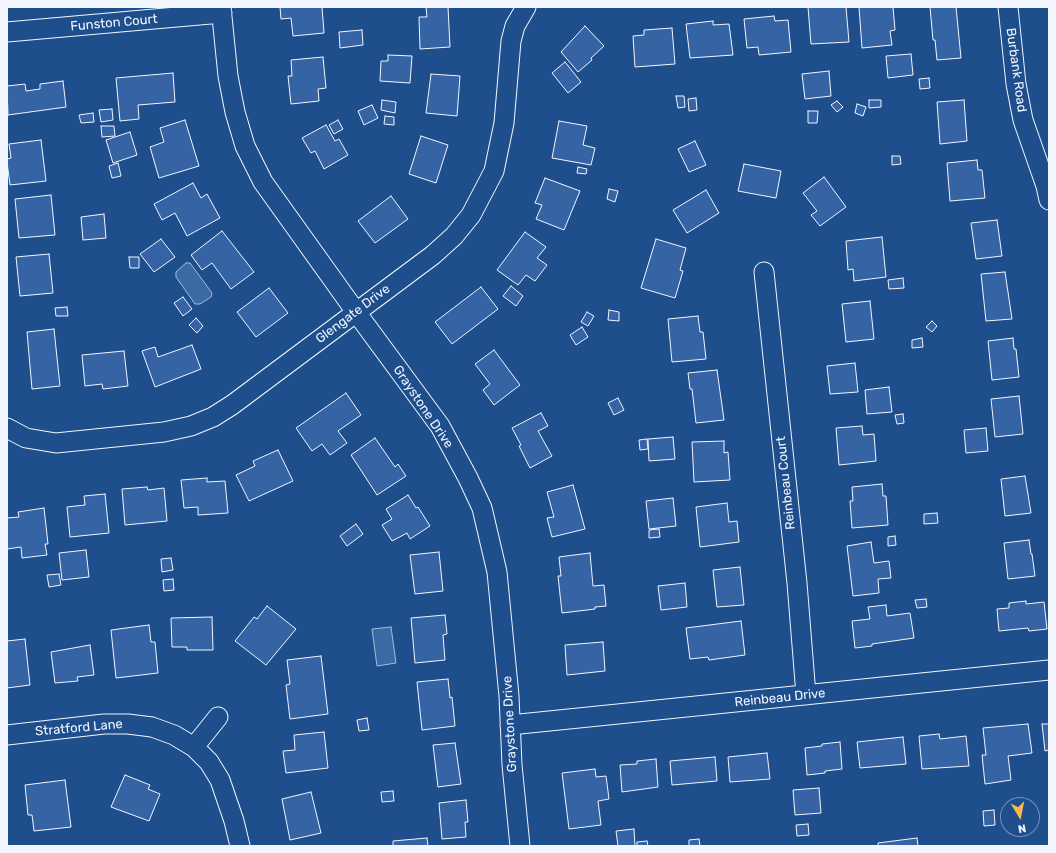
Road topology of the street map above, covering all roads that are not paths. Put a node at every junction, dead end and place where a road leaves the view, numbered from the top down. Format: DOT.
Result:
graph roads {
  1 [pos="526,7"];
  2 [pos="1008,7"];
  3 [pos="221,10"];
  4 [pos="7,32"];
  5 [pos="1049,200"];
  6 [pos="764,272"];
  7 [pos="356,312"];
  8 [pos="12,431"];
  9 [pos="1049,670"];
  10 [pos="806,695"];
  11 [pos="218,717"];
  12 [pos="510,725"];
  13 [pos="7,735"];
  14 [pos="194,747"];
  15 [pos="240,846"];
  16 [pos="520,846"];
  1 -- 7 [label="street, Glengate Drive"];
  2 -- 5 [label="street, Burbank Road"];
  3 -- 4 [label="street, Funston Court"];
  3 -- 7 [label="street, Graystone Drive"];
  6 -- 10 [label="street, Reinbeau Court"];
  7 -- 8 [label="street, Glengate Drive"];
  7 -- 12 [label="street, Graystone Drive"];
  9 -- 10 [label="street, Reinbeau Drive"];
  10 -- 12 [label="street, Reinbeau Drive"];
  11 -- 14 [label="street"];
  12 -- 16 [label="street, Graystone Drive"];
  13 -- 14 [label="street, Stratford Lane"];
  14 -- 15 [label="street, Stratford Lane"];
}
